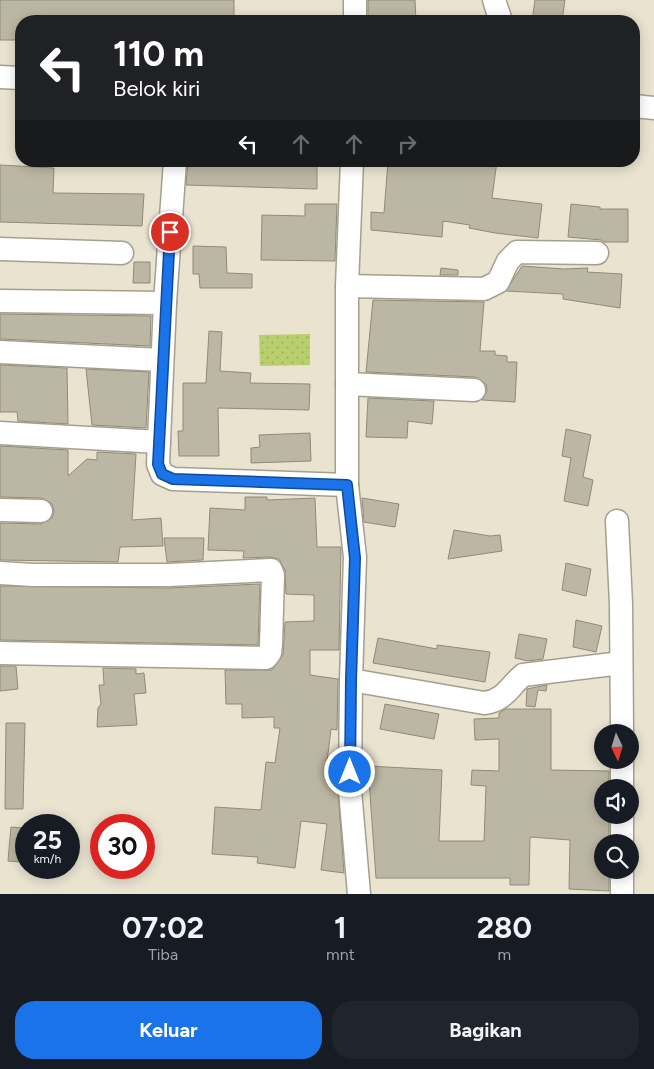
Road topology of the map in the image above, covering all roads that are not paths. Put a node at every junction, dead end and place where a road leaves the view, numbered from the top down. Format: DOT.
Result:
graph roads {
  1 [pos="355,0"];
  2 [pos="494,0"];
  3 [pos="355,15"];
  4 [pos="499,15"];
  5 [pos="0,77"];
  6 [pos="15,78"];
  7 [pos="640,107"];
  8 [pos="654,108"];
  9 [pos="175,167"];
  10 [pos="352,167"];
  11 [pos="0,248"];
  12 [pos="122,253"];
  13 [pos="597,253"];
  14 [pos="347,286"];
  15 [pos="0,301"];
  16 [pos="164,303"];
  17 [pos="0,352"];
  18 [pos="162,360"];
  19 [pos="347,384"];
  20 [pos="474,390"];
  21 [pos="0,434"];
  22 [pos="159,442"];
  23 [pos="347,485"];
  24 [pos="0,510"];
  25 [pos="41,510"];
  26 [pos="617,521"];
  27 [pos="0,573"];
  28 [pos="0,653"];
  29 [pos="620,663"];
  30 [pos="351,680"];
  31 [pos="622,724"];
  32 [pos="622,879"];
  33 [pos="359,894"];
  34 [pos="622,894"];
  1 -- 3 [label="street"];
  2 -- 4 [label="street"];
  5 -- 6 [label="street"];
  7 -- 8 [label="street"];
  9 -- 16 [label="street"];
  10 -- 14 [label="street"];
  11 -- 12 [label="street"];
  13 -- 14 [label="street"];
  14 -- 19 [label="street"];
  15 -- 16 [label="street"];
  16 -- 18 [label="street"];
  17 -- 18 [label="street"];
  18 -- 22 [label="street"];
  19 -- 20 [label="street"];
  19 -- 23 [label="street"];
  21 -- 22 [label="street"];
  22 -- 23 [label="street"];
  23 -- 30 [label="street"];
  24 -- 25 [label="street"];
  26 -- 29 [label="street"];
  27 -- 28 [label="street"];
  29 -- 30 [label="street"];
  29 -- 31 [label="street"];
  30 -- 33 [label="street"];
  32 -- 34 [label="street"];
}
